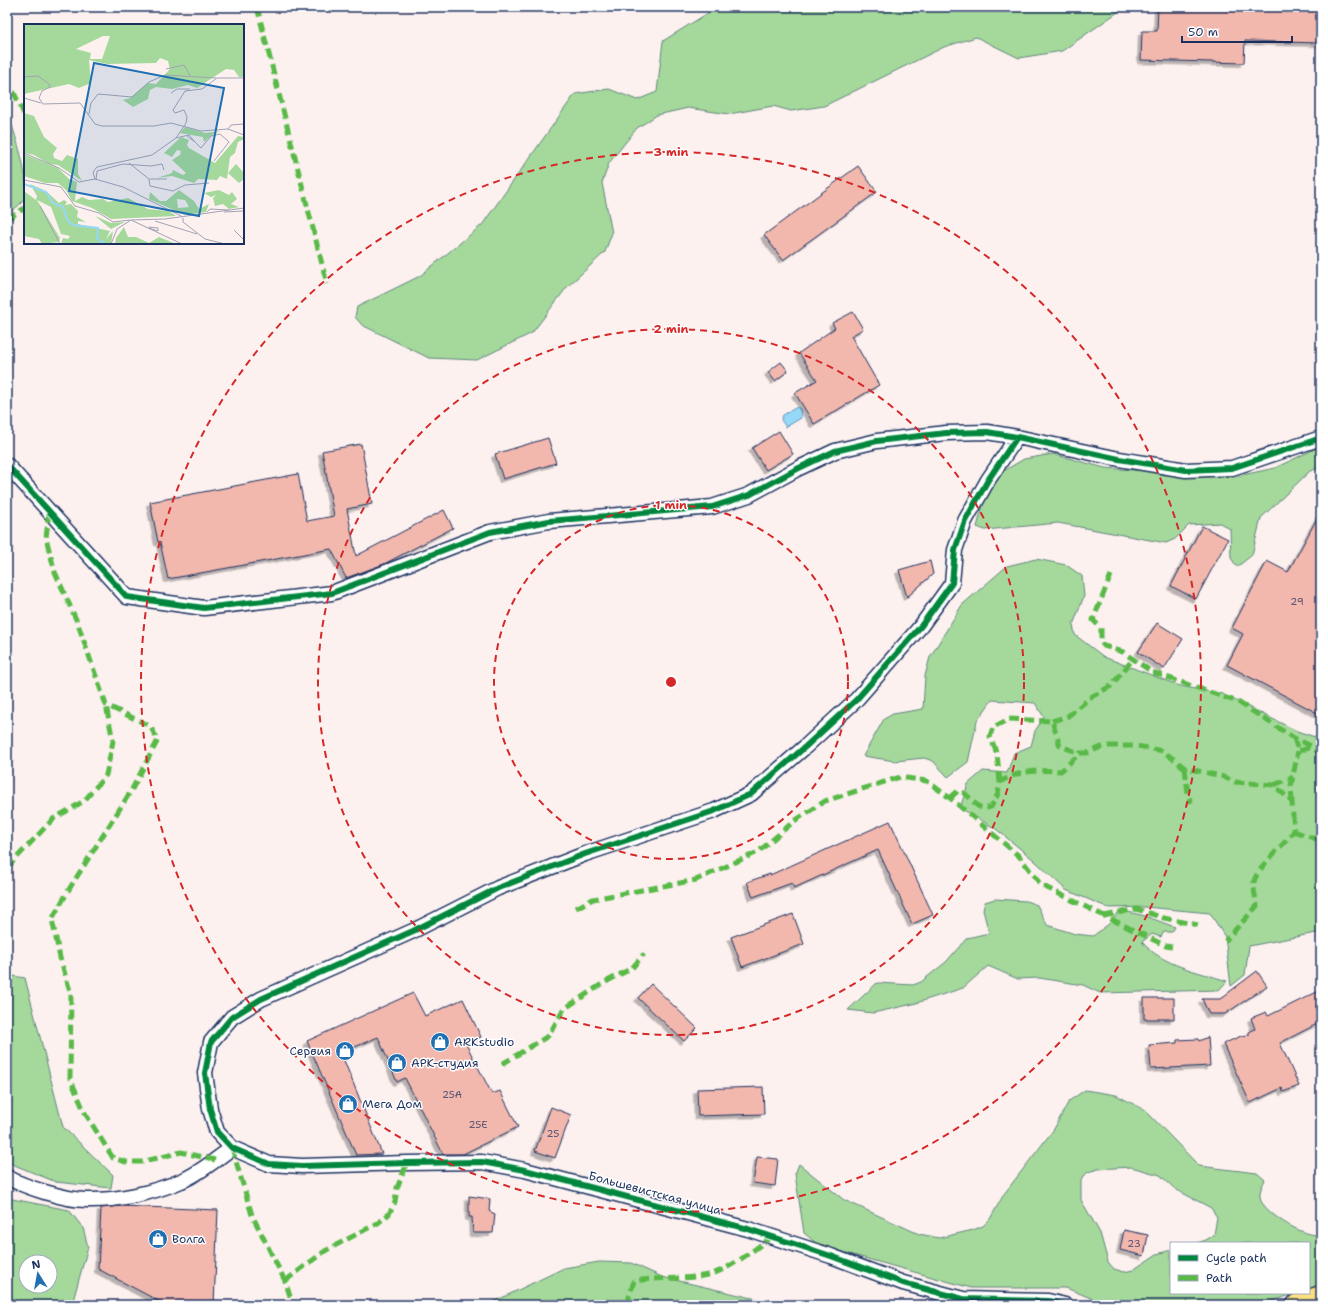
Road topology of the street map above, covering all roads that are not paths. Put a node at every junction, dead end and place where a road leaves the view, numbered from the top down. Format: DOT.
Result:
graph roads {
  1 [pos="1017,437"];
  2 [pos="1321,438"];
  3 [pos="7,465"];
  4 [pos="232,1148"];
  5 [pos="7,1177"];
  6 [pos="1321,1297"];
  7 [pos="1065,1305"];
  8 [pos="1298,1305"];
  1 -- 2 [label="street"];
  1 -- 3 [label="street"];
  1 -- 4 [label="street"];
  4 -- 5 [label="street"];
  4 -- 7 [label="street, Большевистская улица"];
  6 -- 8 [label="highway"];
}
